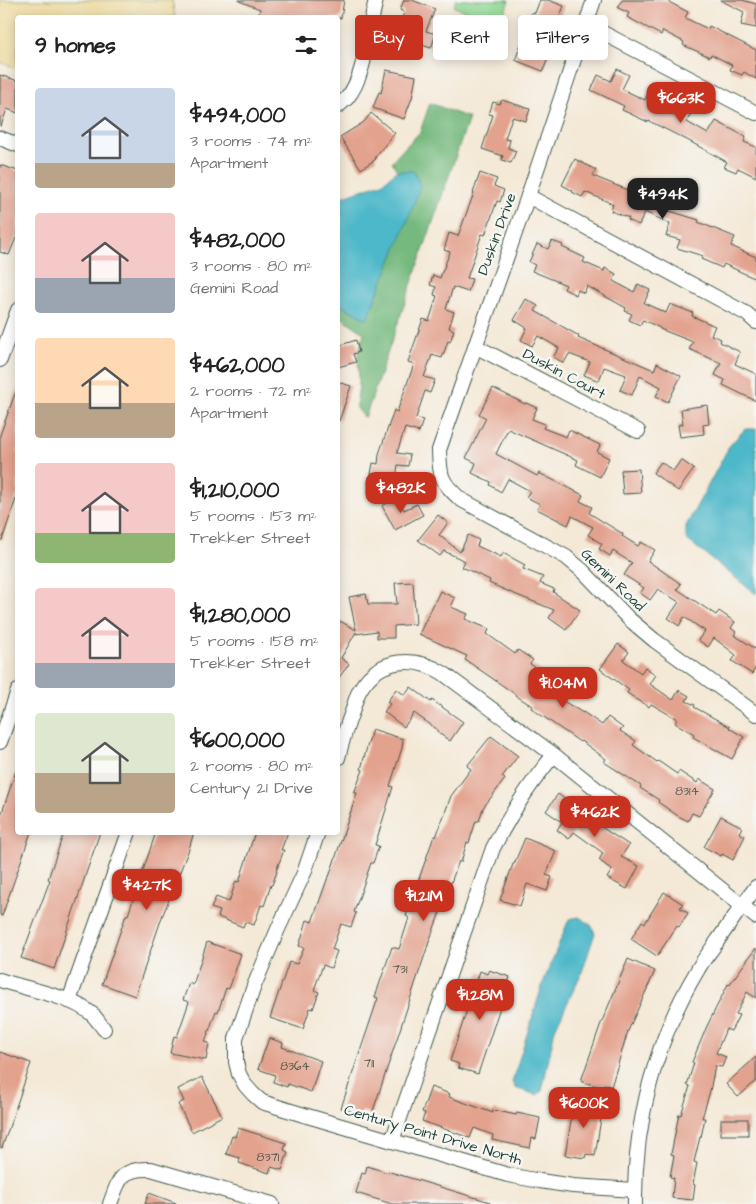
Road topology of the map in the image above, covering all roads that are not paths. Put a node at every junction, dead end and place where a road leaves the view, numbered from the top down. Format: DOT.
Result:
graph roads {
  1 [pos="376,0"];
  2 [pos="594,0"];
  3 [pos="589,15"];
  4 [pos="608,36"];
  5 [pos="574,60"];
  6 [pos="340,104"];
  7 [pos="756,113"];
  8 [pos="0,138"];
  9 [pos="15,144"];
  10 [pos="528,196"];
  11 [pos="15,318"];
  12 [pos="756,322"];
  13 [pos="475,346"];
  14 [pos="0,360"];
  15 [pos="638,431"];
  16 [pos="442,480"];
  17 [pos="15,700"];
  18 [pos="756,714"];
  19 [pos="0,742"];
  20 [pos="340,749"];
  21 [pos="554,755"];
  22 [pos="128,835"];
  23 [pos="317,835"];
  24 [pos="756,887"];
  25 [pos="742,906"];
  26 [pos="756,917"];
  27 [pos="0,980"];
  28 [pos="69,1000"];
  29 [pos="104,1029"];
  30 [pos="392,1141"];
  31 [pos="635,1197"];
  32 [pos="110,1204"];
  33 [pos="272,1204"];
  1 -- 6 [label="street"];
  2 -- 3 [label="street, Duskin Drive"];
  4 -- 7 [label="street"];
  5 -- 10 [label="street, Duskin Drive"];
  8 -- 9 [label="street"];
  10 -- 12 [label="street"];
  10 -- 13 [label="street, Duskin Drive"];
  11 -- 14 [label="street"];
  13 -- 15 [label="street, Duskin Court"];
  13 -- 16 [label="street, Duskin Drive"];
  16 -- 18 [label="street, Gemini Road"];
  17 -- 19 [label="street"];
  20 -- 21 [label="street"];
  21 -- 25 [label="street"];
  21 -- 30 [label="street"];
  22 -- 28 [label="street"];
  23 -- 30 [label="street, Century Point Drive North"];
  24 -- 25 [label="street"];
  25 -- 26 [label="street"];
  25 -- 31 [label="street"];
  27 -- 28 [label="street"];
  28 -- 29 [label="street"];
  30 -- 31 [label="street, Century Point Drive North"];
  32 -- 33 [label="street"];
}
